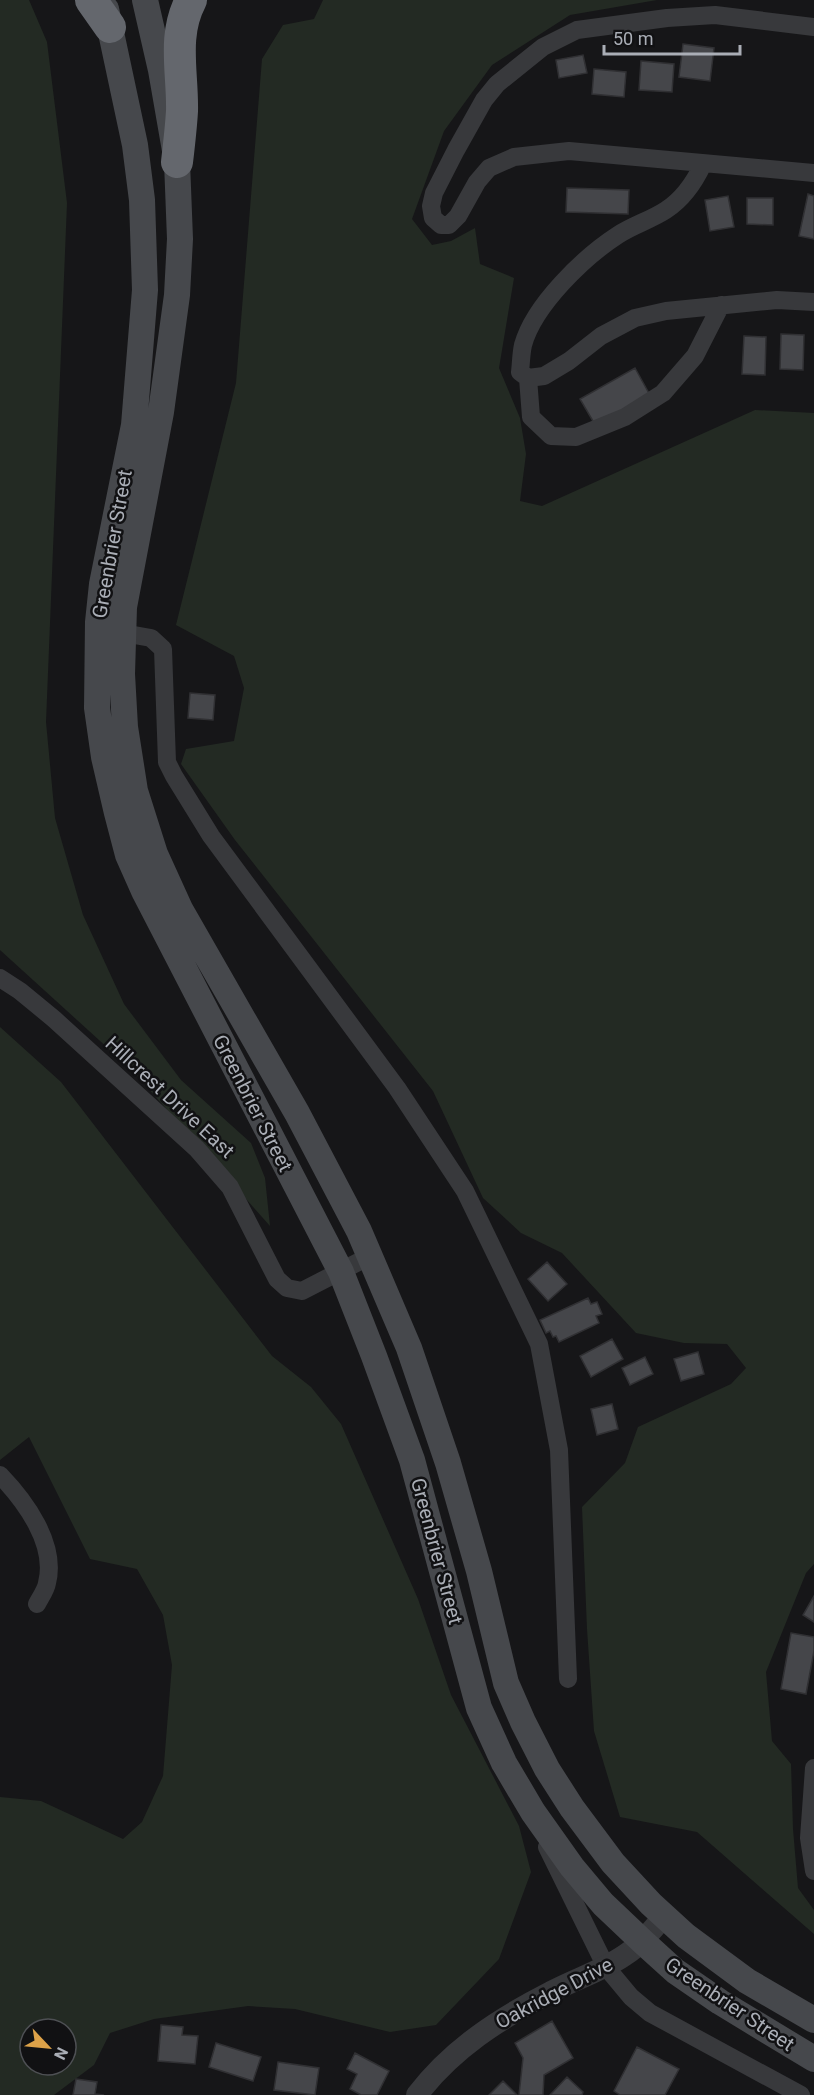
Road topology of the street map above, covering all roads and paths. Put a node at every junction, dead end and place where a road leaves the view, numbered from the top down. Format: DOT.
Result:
graph roads {
  1 [pos="91,0"];
  2 [pos="145,0"];
  3 [pos="191,0"];
  4 [pos="107,14"];
  5 [pos="814,27"];
  6 [pos="177,162"];
  7 [pos="703,164"];
  8 [pos="814,173"];
  9 [pos="814,302"];
  10 [pos="721,305"];
  11 [pos="528,378"];
  12 [pos="123,633"];
  13 [pos="0,978"];
  14 [pos="370,1256"];
  15 [pos="341,1272"];
  16 [pos="0,1475"];
  17 [pos="37,1604"];
  18 [pos="568,1679"];
  19 [pos="814,1768"];
  20 [pos="518,1786"];
  21 [pos="814,1871"];
  22 [pos="664,1916"];
  23 [pos="642,1941"];
  24 [pos="606,1967"];
  25 [pos="814,2020"];
  26 [pos="814,2059"];
  27 [pos="417,2095"];
  28 [pos="801,2095"];
  1 -- 4 [label="highway"];
  2 -- 6 [label="main road, Greenbrier Street"];
  3 -- 6 [label="highway"];
  4 -- 15 [label="main road, Greenbrier Street"];
  5 -- 7 [label="street"];
  6 -- 12 [label="main road, Greenbrier Street"];
  7 -- 8 [label="street"];
  7 -- 11 [label="street"];
  9 -- 10 [label="street"];
  10 -- 11 [label="street"];
  10 -- 11 [label="street"];
  12 -- 14 [label="main road, Greenbrier Street"];
  12 -- 18 [label="street"];
  13 -- 15 [label="street, Hillcrest Drive East"];
  14 -- 15 [label="street, Hillcrest Drive East"];
  14 -- 22 [label="main road, Greenbrier Street"];
  15 -- 20 [label="main road, Greenbrier Street"];
  16 -- 17 [label="street"];
  19 -- 21 [label="street"];
  20 -- 23 [label="main road, Greenbrier Street"];
  20 -- 24 [label="street"];
  22 -- 23 [label="street, Oakridge Drive"];
  22 -- 25 [label="main road, Greenbrier Street"];
  23 -- 24 [label="street, Oakridge Drive"];
  23 -- 26 [label="main road, Greenbrier Street"];
  24 -- 27 [label="street, Oakridge Drive"];
  24 -- 28 [label="street"];
}
